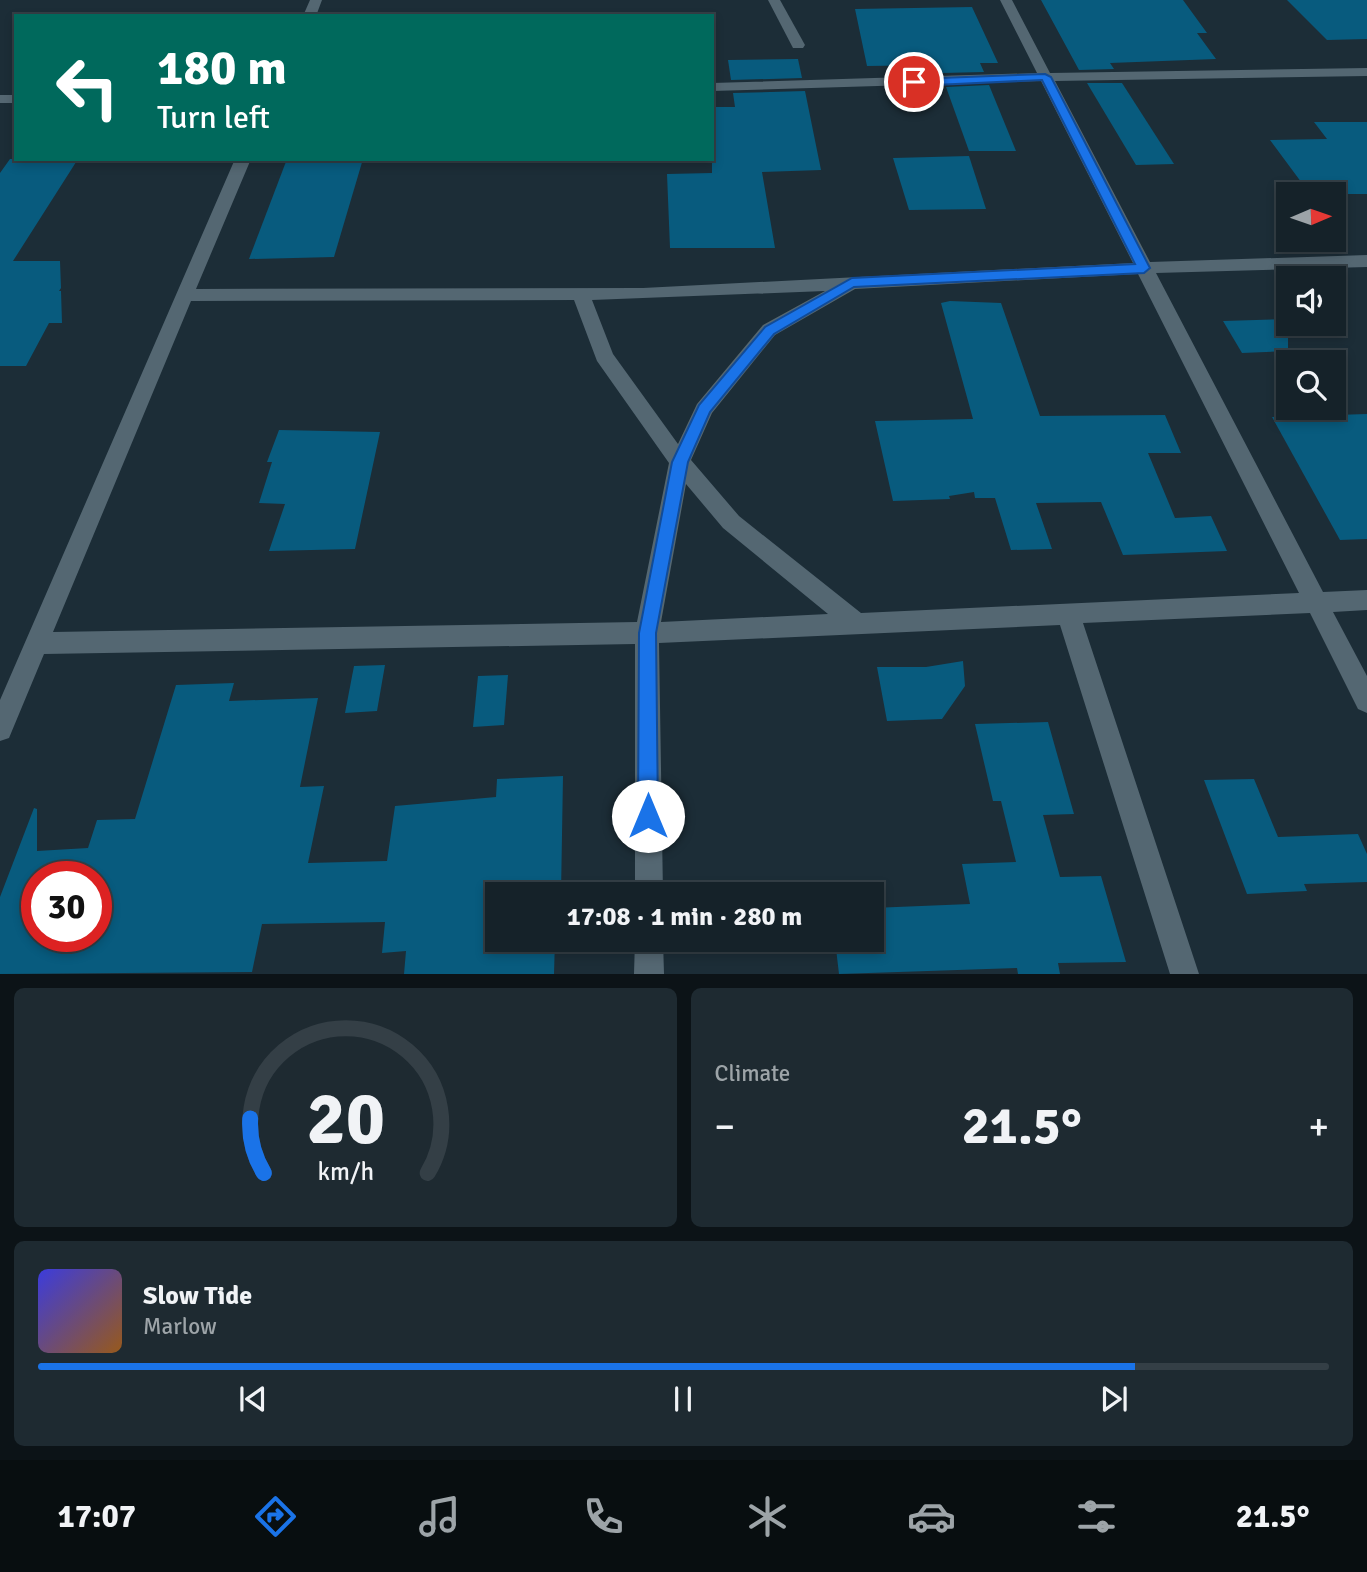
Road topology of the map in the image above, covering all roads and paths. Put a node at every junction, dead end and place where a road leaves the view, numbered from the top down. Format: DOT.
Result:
graph roads {
  1 [pos="774,0"];
  2 [pos="1006,0"];
  3 [pos="798,45"];
  4 [pos="1367,72"];
  5 [pos="1045,77"];
  6 [pos="714,87"];
  7 [pos="242,161"];
  8 [pos="1367,261"];
  9 [pos="1144,268"];
  10 [pos="852,283"];
  11 [pos="581,294"];
  12 [pos="185,295"];
  13 [pos="680,462"];
  14 [pos="1367,600"];
  15 [pos="1316,603"];
  16 [pos="1068,614"];
  17 [pos="858,624"];
  18 [pos="648,633"];
  19 [pos="37,643"];
  20 [pos="1367,701"];
  21 [pos="0,729"];
  22 [pos="649,882"];
  23 [pos="649,952"];
  24 [pos="649,974"];
  25 [pos="1185,974"];
  1 -- 3 [label="street"];
  2 -- 5 [label="street"];
  4 -- 5 [label="street"];
  5 -- 6 [label="street"];
  5 -- 9 [label="street"];
  7 -- 12 [label="street"];
  8 -- 9 [label="street"];
  9 -- 10 [label="street"];
  9 -- 15 [label="street"];
  10 -- 11 [label="street"];
  10 -- 13 [label="street"];
  11 -- 12 [label="street"];
  11 -- 13 [label="street"];
  12 -- 19 [label="street"];
  13 -- 17 [label="street"];
  13 -- 18 [label="street"];
  14 -- 15 [label="street"];
  15 -- 16 [label="street"];
  15 -- 20 [label="street"];
  16 -- 17 [label="street"];
  16 -- 25 [label="street"];
  17 -- 18 [label="street"];
  18 -- 19 [label="street"];
  18 -- 22 [label="street"];
  19 -- 21 [label="street"];
  23 -- 24 [label="street"];
}
